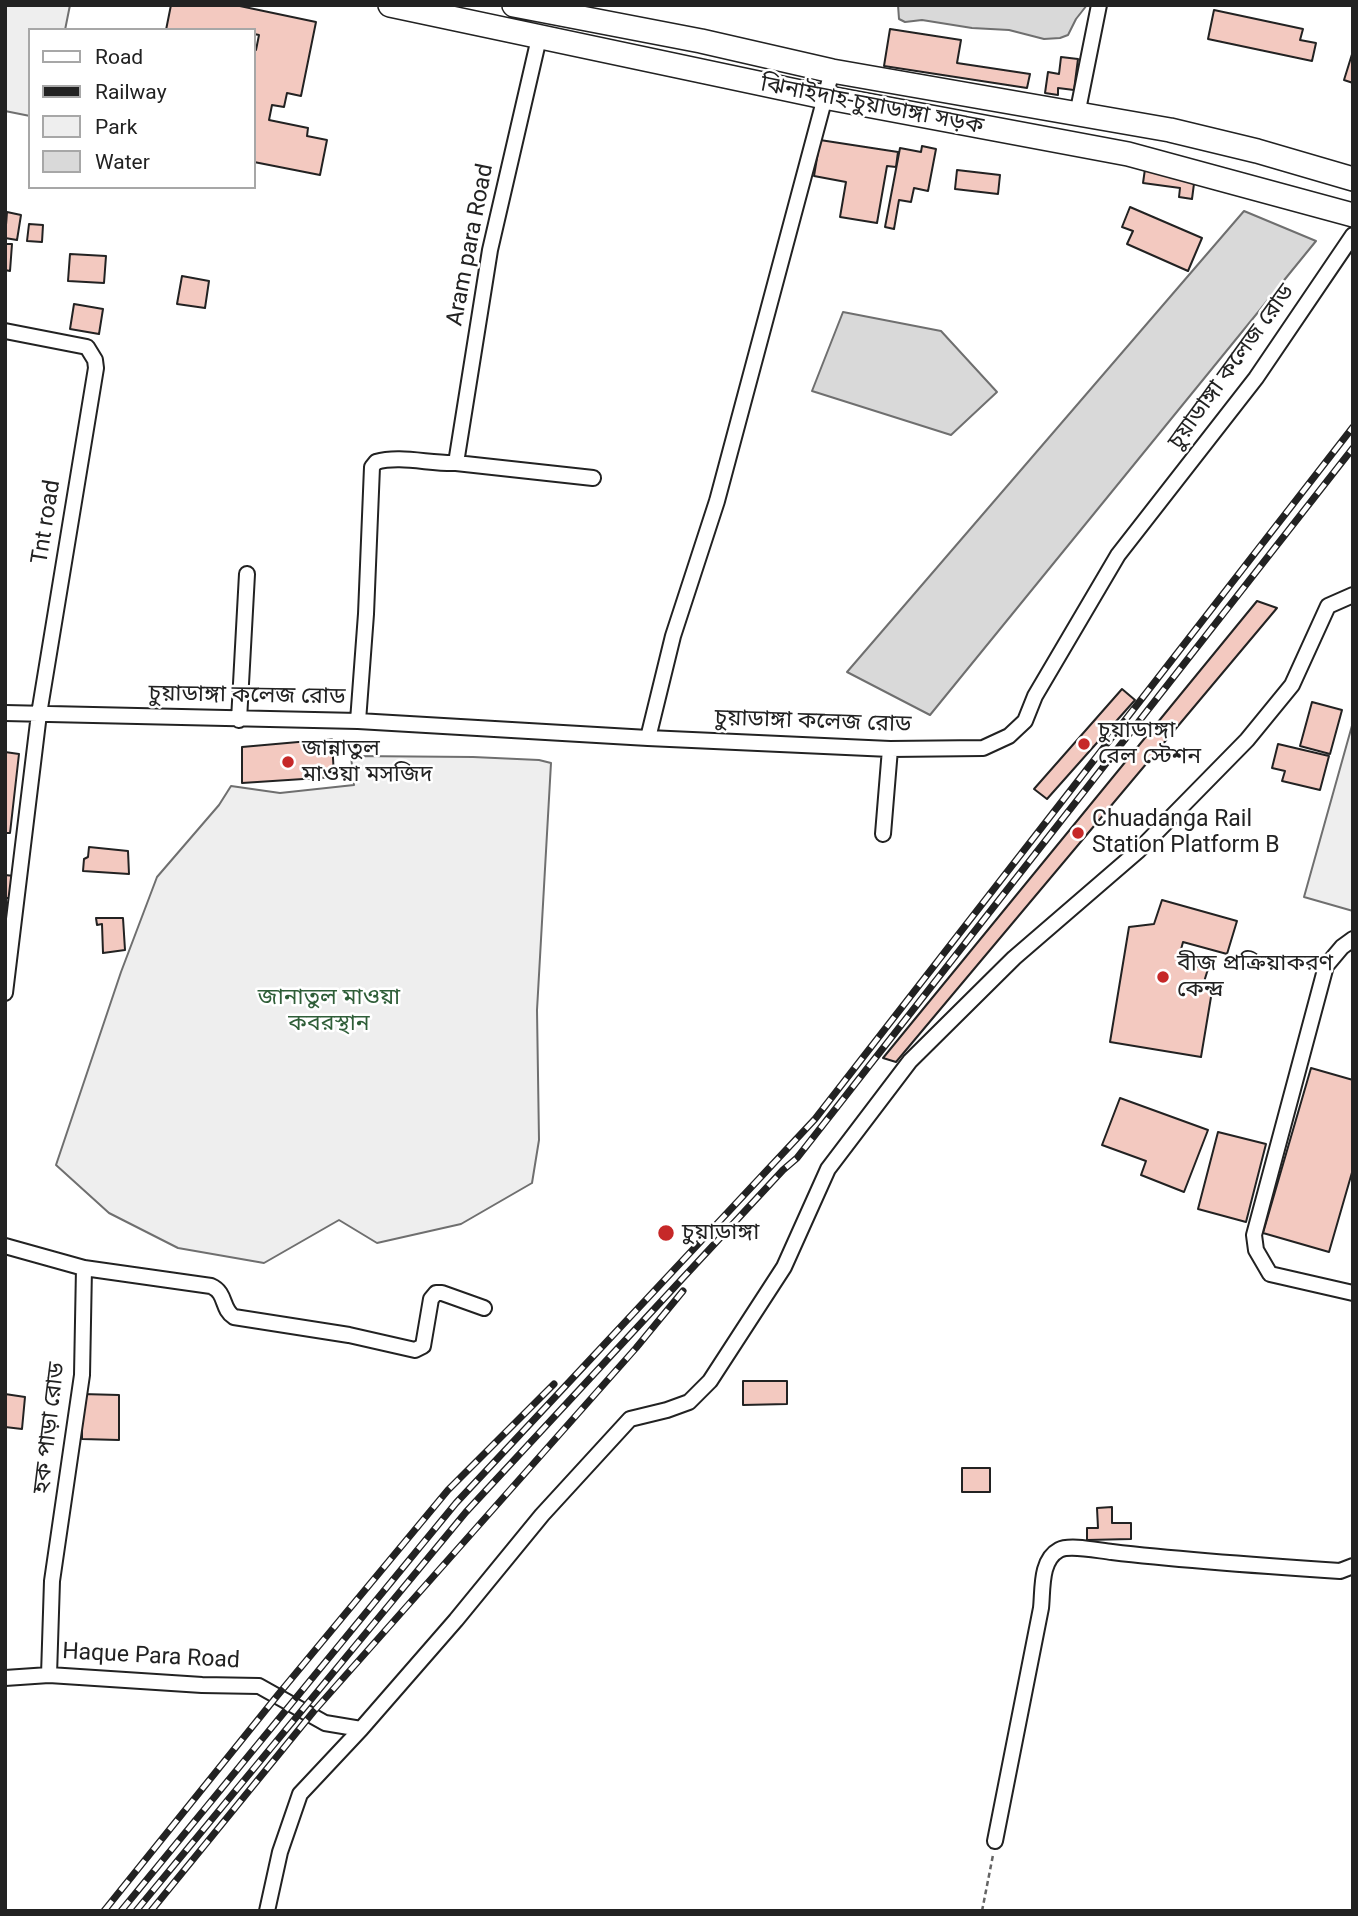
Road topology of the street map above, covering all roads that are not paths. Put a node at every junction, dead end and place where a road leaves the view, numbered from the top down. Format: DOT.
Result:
graph roads {
  1 [pos="390,5"];
  2 [pos="514,5"];
  3 [pos="1099,5"];
  4 [pos="544,8"];
  5 [pos="539,38"];
  6 [pos="701,41"];
  7 [pos="694,70"];
  8 [pos="832,71"];
  9 [pos="824,97"];
  10 [pos="1077,115"];
  11 [pos="1353,179"];
  12 [pos="1353,215"];
  13 [pos="1353,235"];
  14 [pos="5,331"];
  15 [pos="456,463"];
  16 [pos="593,478"];
  17 [pos="247,574"];
  18 [pos="1353,595"];
  19 [pos="5,713"];
  20 [pos="38,714"];
  21 [pos="239,720"];
  22 [pos="358,721"];
  23 [pos="648,738"];
  24 [pos="890,749"];
  25 [pos="883,834"];
  26 [pos="1353,939"];
  27 [pos="5,993"];
  28 [pos="5,1246"];
  29 [pos="84,1268"];
  30 [pos="1353,1293"];
  31 [pos="484,1308"];
  32 [pos="1353,1566"];
  33 [pos="49,1675"];
  34 [pos="5,1678"];
  35 [pos="361,1728"];
  36 [pos="995,1841"];
  37 [pos="267,1911"];
  1 -- 5 [label="main road, ঝিনাইদাহ-চুয়াডাঙ্গা সড়ক"];
  2 -- 4 [label="main road, ঝিনাইদাহ-চুয়াডাঙ্গা সড়ক"];
  3 -- 10 [label="street"];
  4 -- 5 [label="main road"];
  4 -- 6 [label="main road, ঝিনাইদাহ-চুয়াডাঙ্গা সড়ক"];
  5 -- 7 [label="main road, ঝিনাইদাহ-চুয়াডাঙ্গা সড়ক"];
  5 -- 15 [label="street, Aram para Road"];
  6 -- 7 [label="main road"];
  6 -- 8 [label="main road, ঝিনাইদাহ-চুয়াডাঙ্গা সড়ক"];
  7 -- 9 [label="main road, ঝিনাইদাহ-চুয়াডাঙ্গা সড়ক"];
  8 -- 9 [label="street"];
  8 -- 10 [label="main road, ঝিনাইদাহ-চুয়াডাঙ্গা সড়ক"];
  9 -- 12 [label="main road, ঝিনাইদাহ-চুয়াডাঙ্গা সড়ক"];
  9 -- 23 [label="street"];
  10 -- 11 [label="main road, ঝিনাইদাহ-চুয়াডাঙ্গা সড়ক"];
  13 -- 24 [label="street, চুয়াডাঙ্গা কলেজ রোড"];
  14 -- 20 [label="street, Tnt road"];
  15 -- 16 [label="street"];
  15 -- 22 [label="street"];
  17 -- 21 [label="street"];
  18 -- 35 [label="street"];
  19 -- 20 [label="street, চুয়াডাঙ্গা কলেজ রোড"];
  20 -- 21 [label="street, চুয়াডাঙ্গা কলেজ রোড"];
  20 -- 27 [label="street"];
  21 -- 22 [label="street, চুয়াডাঙ্গা কলেজ রোড"];
  22 -- 23 [label="street, চুয়াডাঙ্গা কলেজ রোড"];
  23 -- 24 [label="street, চুয়াডাঙ্গা কলেজ রোড"];
  24 -- 25 [label="street"];
  26 -- 30 [label="street"];
  28 -- 29 [label="street"];
  29 -- 31 [label="street"];
  29 -- 33 [label="street, হক পাড়া রোড"];
  32 -- 36 [label="street"];
  33 -- 34 [label="street, Haque Para Road"];
  33 -- 35 [label="street, Haque Para Road"];
  35 -- 37 [label="street"];
}
